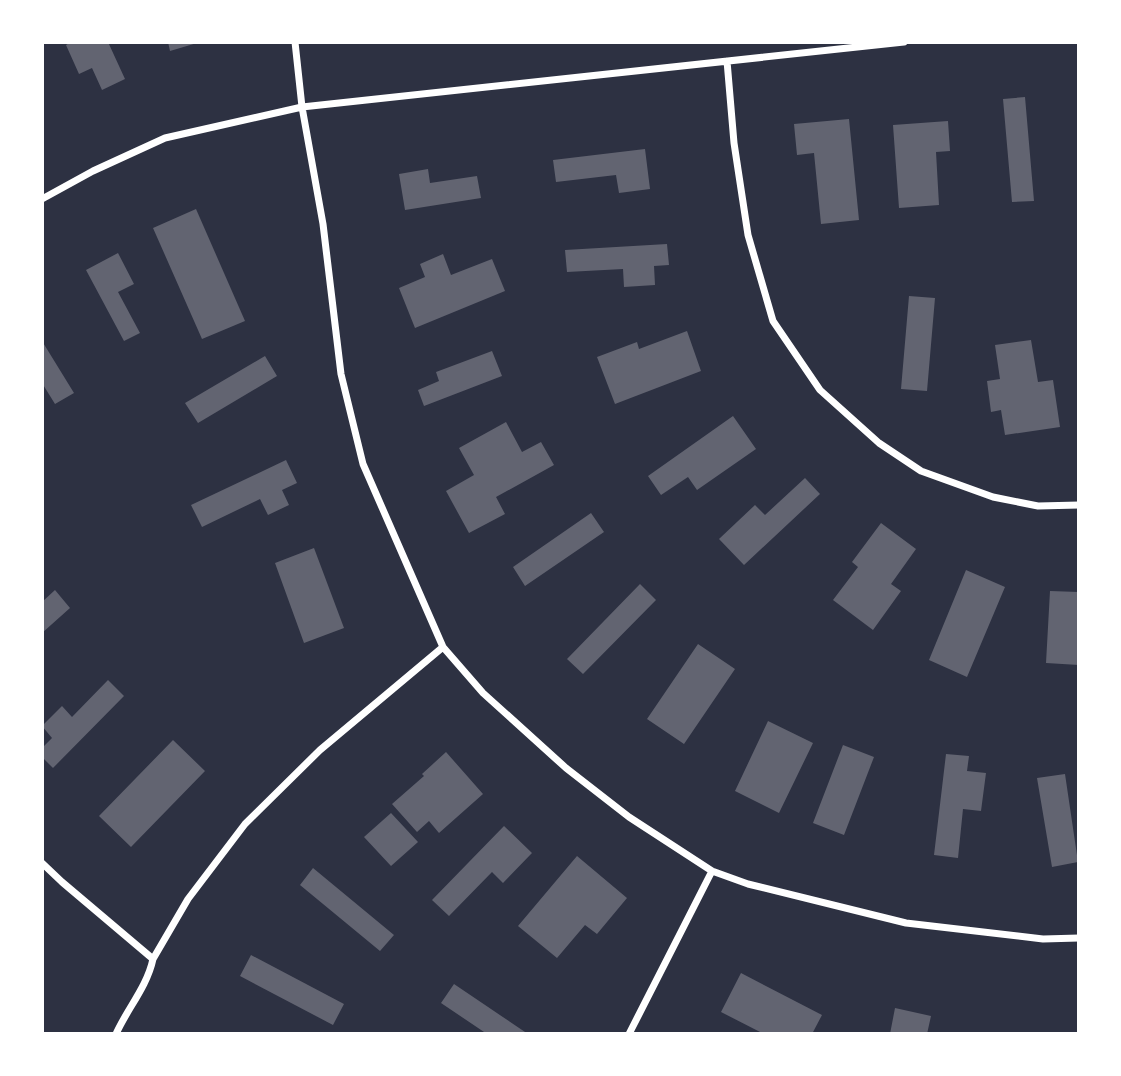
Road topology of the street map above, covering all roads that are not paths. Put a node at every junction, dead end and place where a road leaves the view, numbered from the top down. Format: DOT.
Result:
graph roads {
  1 [pos="295,42"];
  2 [pos="904,42"];
  3 [pos="727,61"];
  4 [pos="302,107"];
  5 [pos="42,198"];
  6 [pos="1079,505"];
  7 [pos="443,647"];
  8 [pos="42,863"];
  9 [pos="712,871"];
  10 [pos="1079,938"];
  11 [pos="153,959"];
  12 [pos="116,1034"];
  13 [pos="629,1034"];
  1 -- 4 [label="street"];
  2 -- 3 [label="street"];
  3 -- 4 [label="street"];
  3 -- 6 [label="street"];
  4 -- 5 [label="street"];
  4 -- 7 [label="street"];
  7 -- 9 [label="street"];
  7 -- 11 [label="street"];
  8 -- 11 [label="street"];
  9 -- 10 [label="street"];
  9 -- 13 [label="street"];
  11 -- 12 [label="street"];
}
